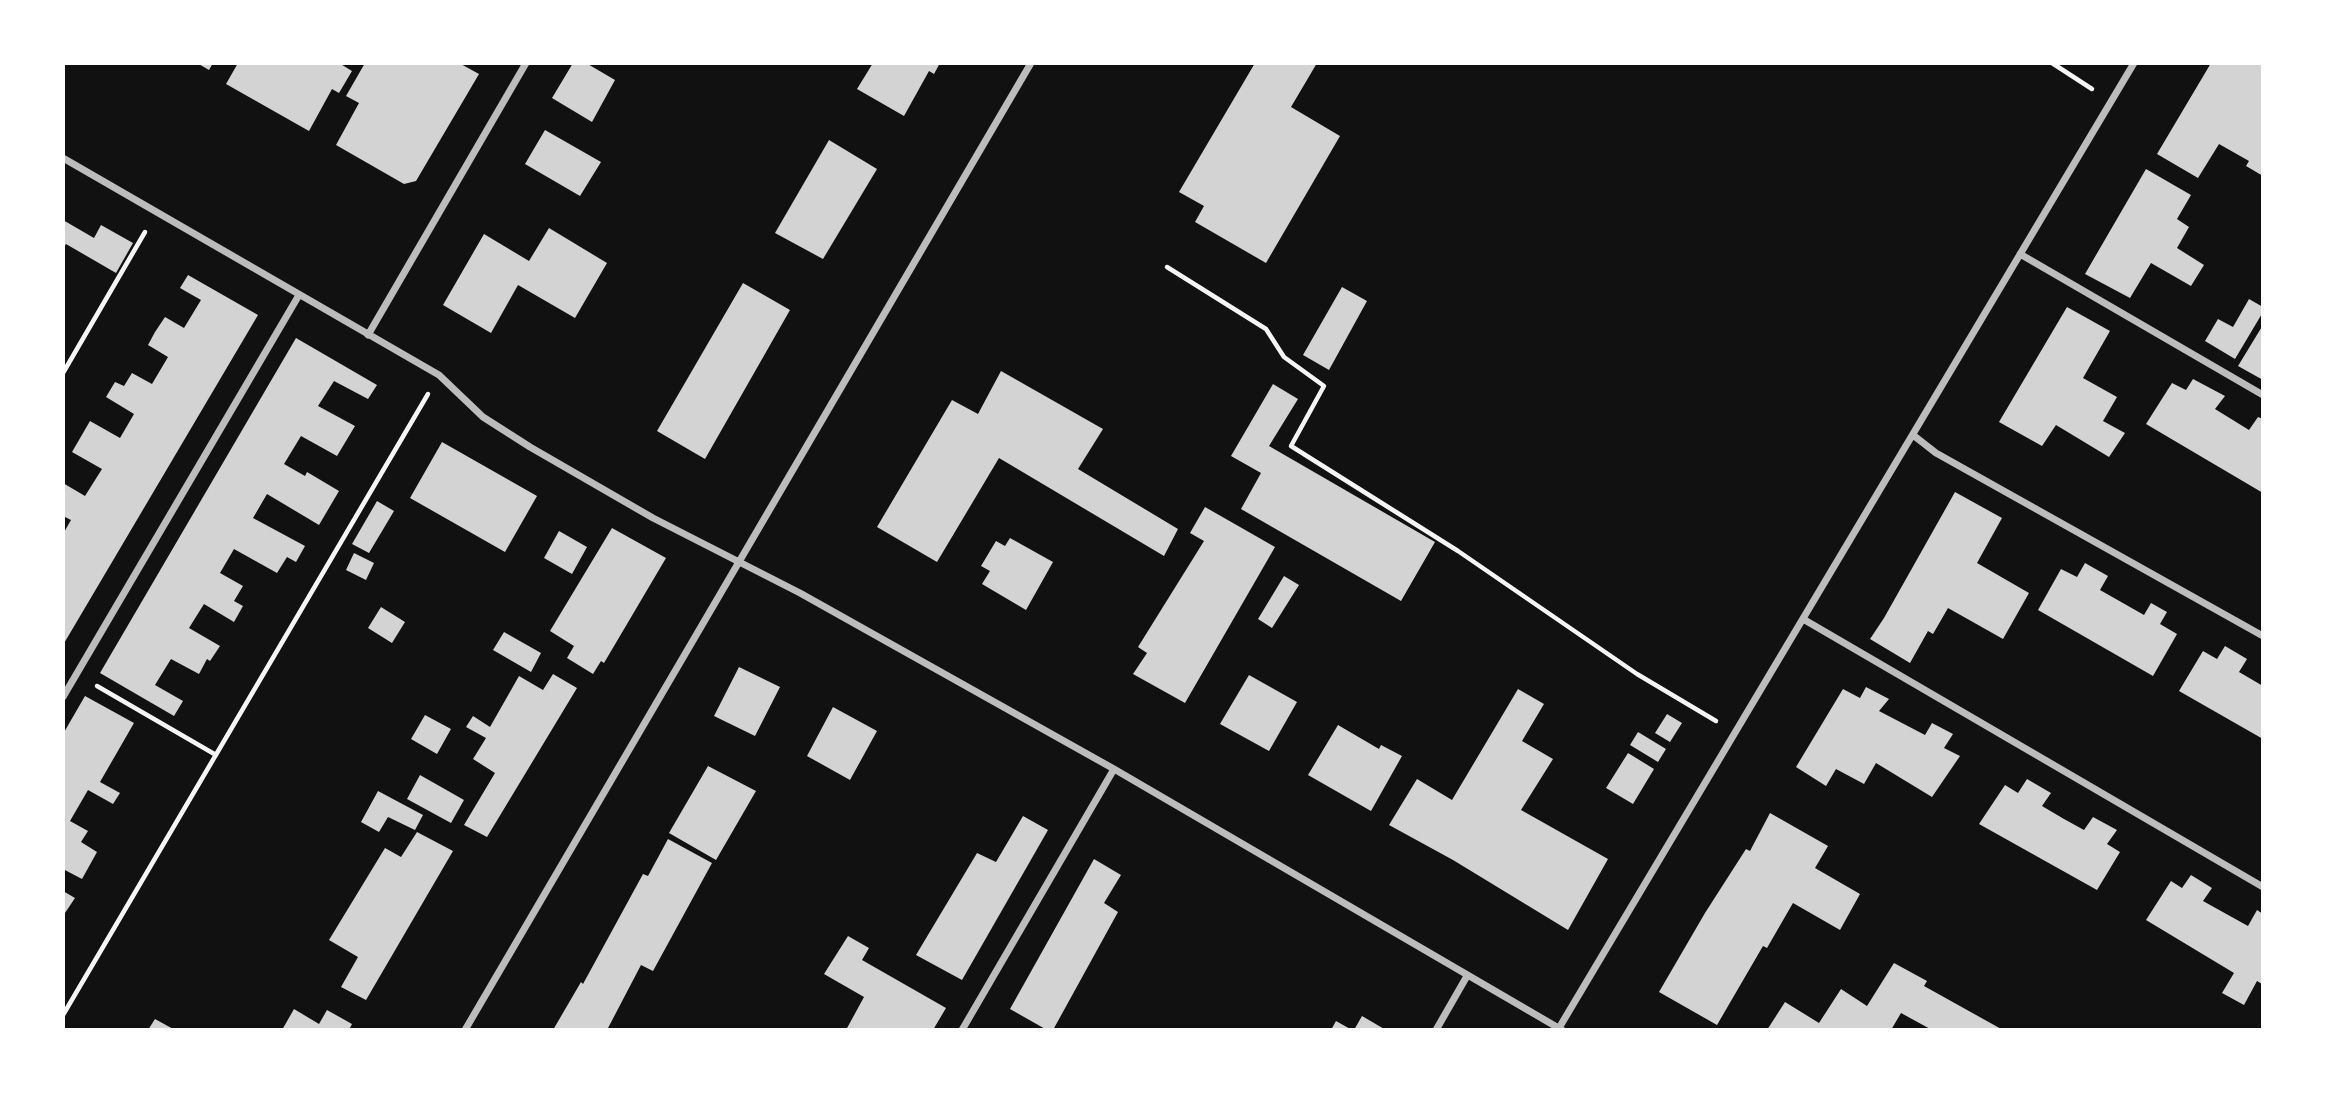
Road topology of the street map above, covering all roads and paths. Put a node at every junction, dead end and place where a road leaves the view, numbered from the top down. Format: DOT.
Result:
graph roads {
  1 [pos="526,63"];
  2 [pos="1031,63"];
  3 [pos="2052,63"];
  4 [pos="2134,63"];
  5 [pos="2110,100"];
  6 [pos="63,158"];
  7 [pos="157,212"];
  8 [pos="2020,254"];
  9 [pos="1167,267"];
  10 [pos="299,295"];
  11 [pos="368,335"];
  12 [pos="63,373"];
  13 [pos="439,375"];
  14 [pos="2263,395"];
  15 [pos="1913,435"];
  16 [pos="739,562"];
  17 [pos="1803,619"];
  18 [pos="2263,636"];
  19 [pos="77,674"];
  20 [pos="63,697"];
  21 [pos="1736,731"];
  22 [pos="216,755"];
  23 [pos="1114,769"];
  24 [pos="2263,887"];
  25 [pos="1468,976"];
  26 [pos="63,1015"];
  27 [pos="1560,1029"];
  28 [pos="466,1030"];
  29 [pos="962,1030"];
  30 [pos="1436,1030"];
  1 -- 11 [label="street"];
  2 -- 16 [label="street"];
  3 -- 5 [label="path"];
  4 -- 5 [label="street"];
  5 -- 8 [label="street"];
  6 -- 7 [label="street"];
  7 -- 10 [label="street"];
  7 -- 12 [label="path"];
  8 -- 14 [label="street"];
  8 -- 15 [label="street"];
  9 -- 21 [label="path"];
  10 -- 11 [label="street"];
  10 -- 19 [label="street"];
  11 -- 13 [label="street"];
  13 -- 16 [label="street"];
  13 -- 22 [label="path"];
  15 -- 17 [label="street"];
  15 -- 18 [label="street"];
  16 -- 23 [label="street"];
  16 -- 28 [label="street"];
  17 -- 21 [label="street"];
  17 -- 24 [label="street"];
  19 -- 20 [label="street"];
  19 -- 22 [label="path"];
  21 -- 27 [label="street"];
  22 -- 26 [label="path"];
  23 -- 25 [label="street"];
  23 -- 29 [label="street"];
  25 -- 27 [label="street"];
  25 -- 30 [label="street"];
}
